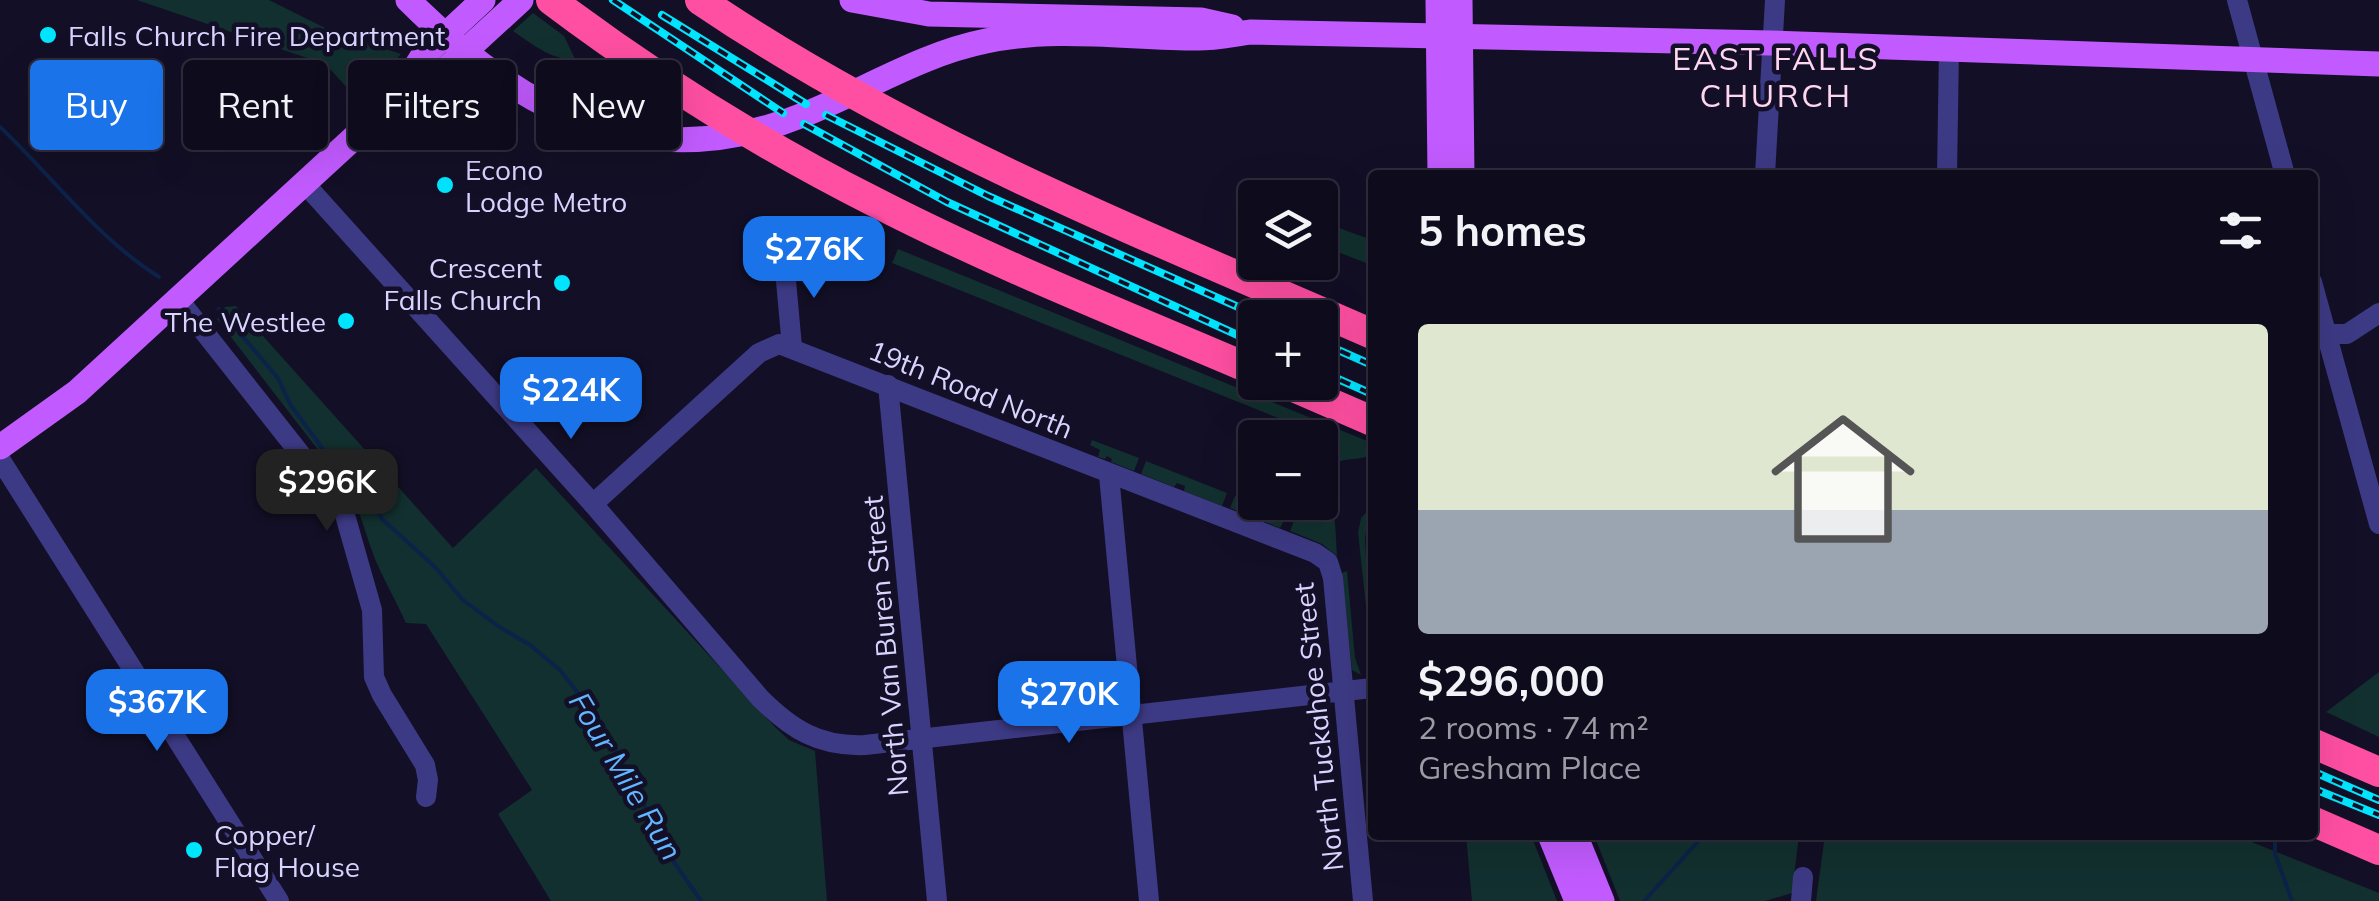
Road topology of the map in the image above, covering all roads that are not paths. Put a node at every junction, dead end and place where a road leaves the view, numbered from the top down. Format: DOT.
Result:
graph roads {
  1 [pos="408,0"];
  2 [pos="522,0"];
  3 [pos="551,0"];
  4 [pos="700,0"];
  5 [pos="852,0"];
  6 [pos="1438,0"];
  7 [pos="1460,0"];
  8 [pos="1774,0"];
  9 [pos="2237,0"];
  10 [pos="480,3"];
  11 [pos="1251,32"];
  12 [pos="444,36"];
  13 [pos="1450,38"];
  14 [pos="1770,44"];
  15 [pos="1949,50"];
  16 [pos="464,54"];
  17 [pos="420,60"];
  18 [pos="457,60"];
  19 [pos="2252,60"];
  20 [pos="2379,64"];
  21 [pos="348,145"];
  22 [pos="1440,170"];
  23 [pos="1462,170"];
  24 [pos="1766,170"];
  25 [pos="1947,170"];
  26 [pos="2284,170"];
  27 [pos="306,185"];
  28 [pos="784,259"];
  29 [pos="179,300"];
  30 [pos="2379,313"];
  31 [pos="1368,332"];
  32 [pos="2319,334"];
  33 [pos="792,347"];
  34 [pos="1238,364"];
  35 [pos="888,386"];
  36 [pos="1324,400"];
  37 [pos="1368,419"];
  38 [pos="0,446"];
  39 [pos="2370,456"];
  40 [pos="0,459"];
  41 [pos="1109,475"];
  42 [pos="593,504"];
  43 [pos="2379,524"];
  44 [pos="1315,553"];
  45 [pos="1368,689"];
  46 [pos="1344,692"];
  47 [pos="1132,714"];
  48 [pos="922,737"];
  49 [pos="2318,743"];
  50 [pos="2379,772"];
  51 [pos="426,796"];
  52 [pos="2318,827"];
  53 [pos="1553,840"];
  54 [pos="1577,840"];
  55 [pos="2368,845"];
  56 [pos="1803,876"];
  57 [pos="1592,898"];
  58 [pos="279,901"];
  59 [pos="937,901"];
  60 [pos="1149,901"];
  61 [pos="1363,901"];
  62 [pos="1801,901"];
  1 -- 12 [label="main road"];
  2 -- 16 [label="main road"];
  3 -- 34 [label="highway"];
  4 -- 31 [label="highway"];
  5 -- 11 [label="main road"];
  6 -- 13 [label="main road"];
  7 -- 13 [label="main road"];
  8 -- 14 [label="street"];
  9 -- 19 [label="street"];
  10 -- 12 [label="main road"];
  11 -- 13 [label="main road"];
  11 -- 16 [label="main road"];
  12 -- 16 [label="main road"];
  12 -- 17 [label="main road"];
  13 -- 14 [label="main road"];
  13 -- 22 [label="main road"];
  13 -- 23 [label="main road"];
  14 -- 15 [label="main road"];
  14 -- 24 [label="street"];
  15 -- 19 [label="main road"];
  15 -- 25 [label="street"];
  16 -- 18 [label="main road"];
  19 -- 20 [label="main road"];
  19 -- 26 [label="street"];
  21 -- 27 [label="main road"];
  27 -- 29 [label="main road"];
  27 -- 42 [label="street"];
  28 -- 33 [label="street"];
  29 -- 38 [label="main road"];
  29 -- 51 [label="street"];
  30 -- 32 [label="street"];
  32 -- 39 [label="street"];
  33 -- 35 [label="street, 19th Road North"];
  33 -- 42 [label="street"];
  35 -- 41 [label="street, 19th Road North"];
  35 -- 48 [label="street, North Van Buren Street"];
  36 -- 37 [label="highway"];
  39 -- 43 [label="street"];
  40 -- 58 [label="street"];
  41 -- 44 [label="street, 19th Road North"];
  41 -- 47 [label="street"];
  42 -- 48 [label="street"];
  44 -- 46 [label="street, North Tuckahoe Street"];
  45 -- 46 [label="street"];
  46 -- 47 [label="street"];
  46 -- 61 [label="street, North Tuckahoe Street"];
  47 -- 48 [label="street"];
  47 -- 60 [label="street"];
  48 -- 59 [label="street, North Van Buren Street"];
  49 -- 50 [label="highway"];
  52 -- 55 [label="highway"];
  53 -- 57 [label="main road"];
  54 -- 57 [label="main road"];
  56 -- 62 [label="street"];
}
